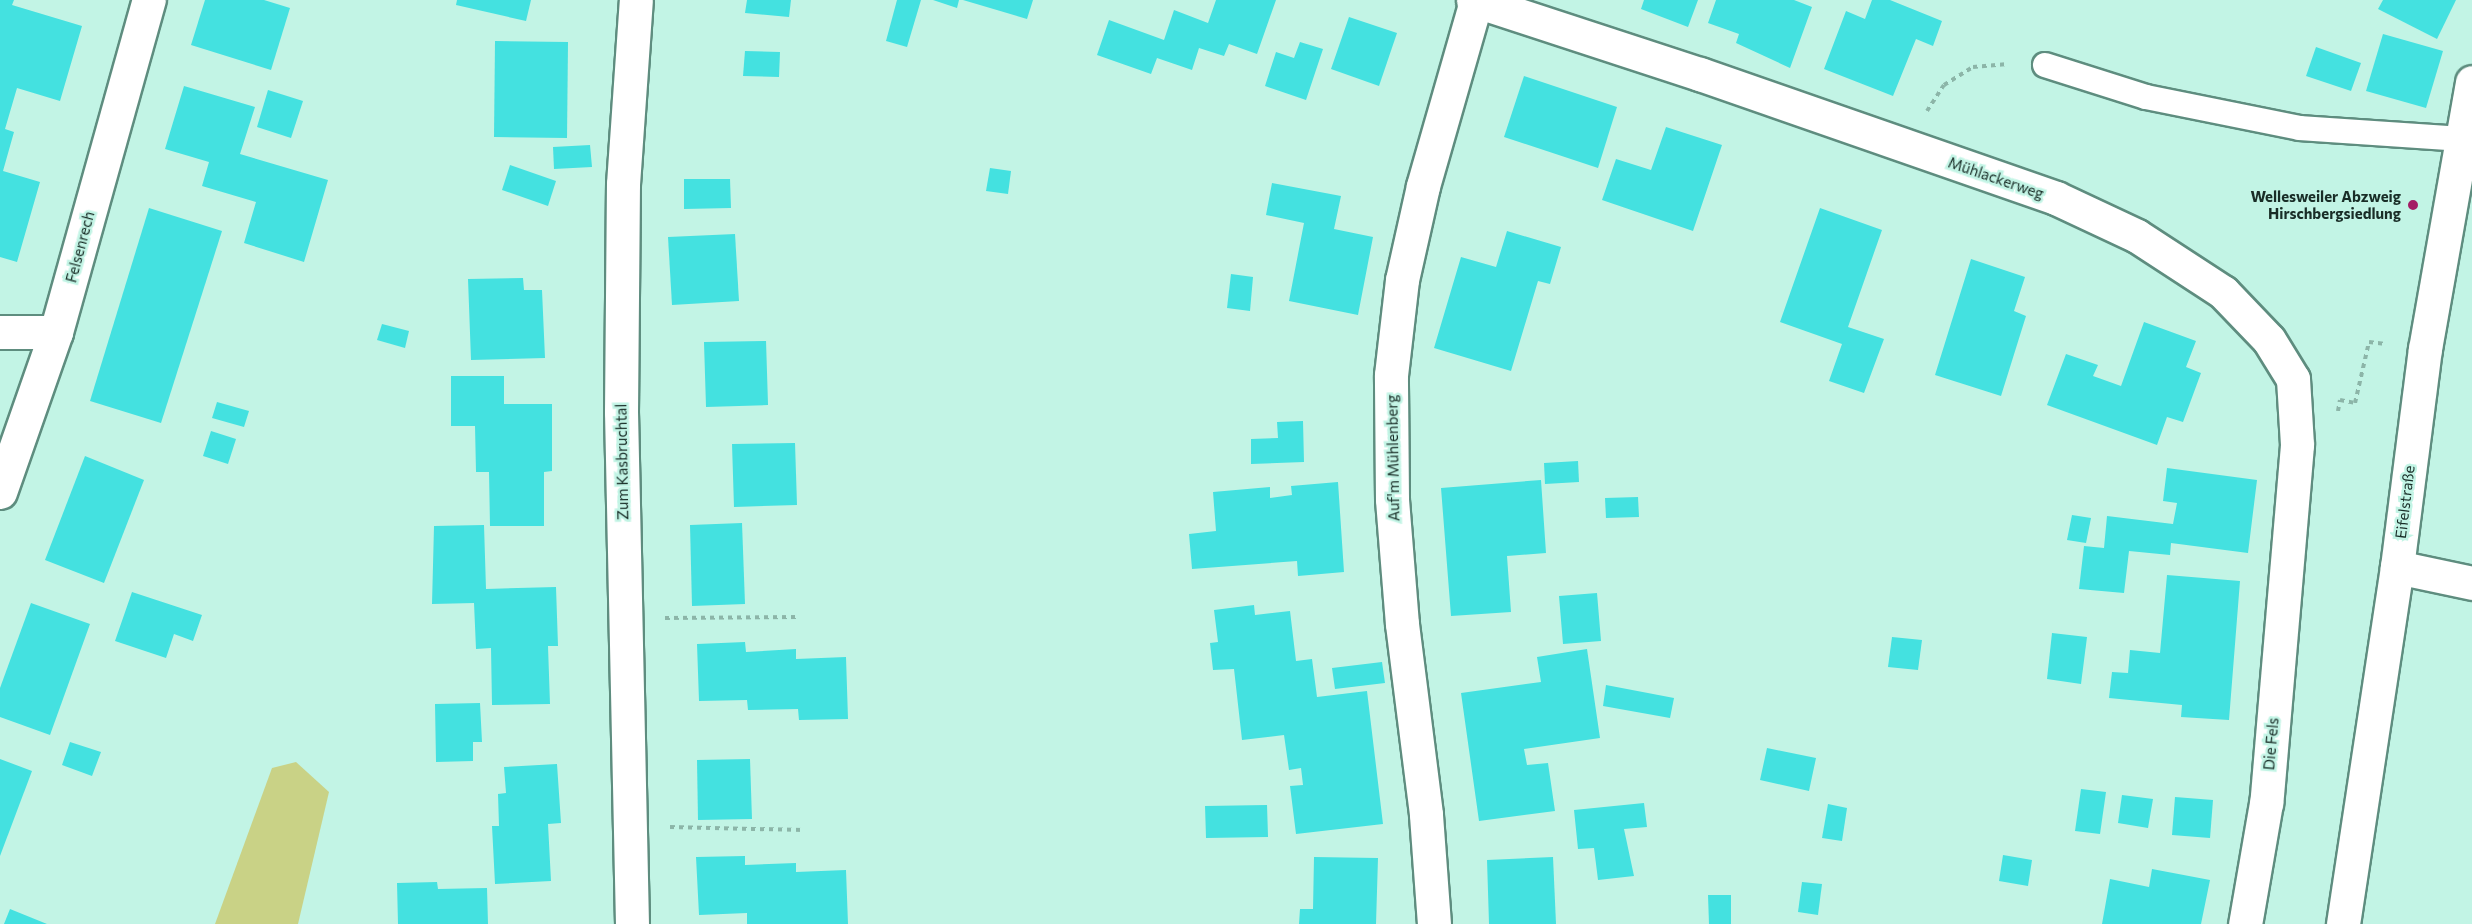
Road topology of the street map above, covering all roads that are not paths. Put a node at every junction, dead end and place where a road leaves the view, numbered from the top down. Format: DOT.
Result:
graph roads {
  1 [pos="149,0"];
  2 [pos="636,0"];
  3 [pos="1474,1"];
  4 [pos="2045,65"];
  5 [pos="2472,82"];
  6 [pos="2462,139"];
  7 [pos="0,332"];
  8 [pos="56,332"];
  9 [pos="0,492"];
  10 [pos="2286,563"];
  11 [pos="2397,567"];
  12 [pos="2472,583"];
  13 [pos="632,924"];
  14 [pos="1434,924"];
  15 [pos="2245,924"];
  16 [pos="2343,924"];
  1 -- 8 [label="street, Felsenrech"];
  2 -- 13 [label="street, Zum Kasbruchtal"];
  3 -- 10 [label="street, Mühlackerweg"];
  3 -- 14 [label="street, Auf'm Mühlenberg"];
  4 -- 6 [label="lane"];
  5 -- 6 [label="street, Eifelstraße"];
  6 -- 11 [label="street, Eifelstraße"];
  7 -- 8 [label="street"];
  8 -- 9 [label="street, Felsenrech"];
  10 -- 15 [label="street, Die Fels"];
  11 -- 12 [label="street"];
  11 -- 16 [label="street, Eifelstraße"];
}
